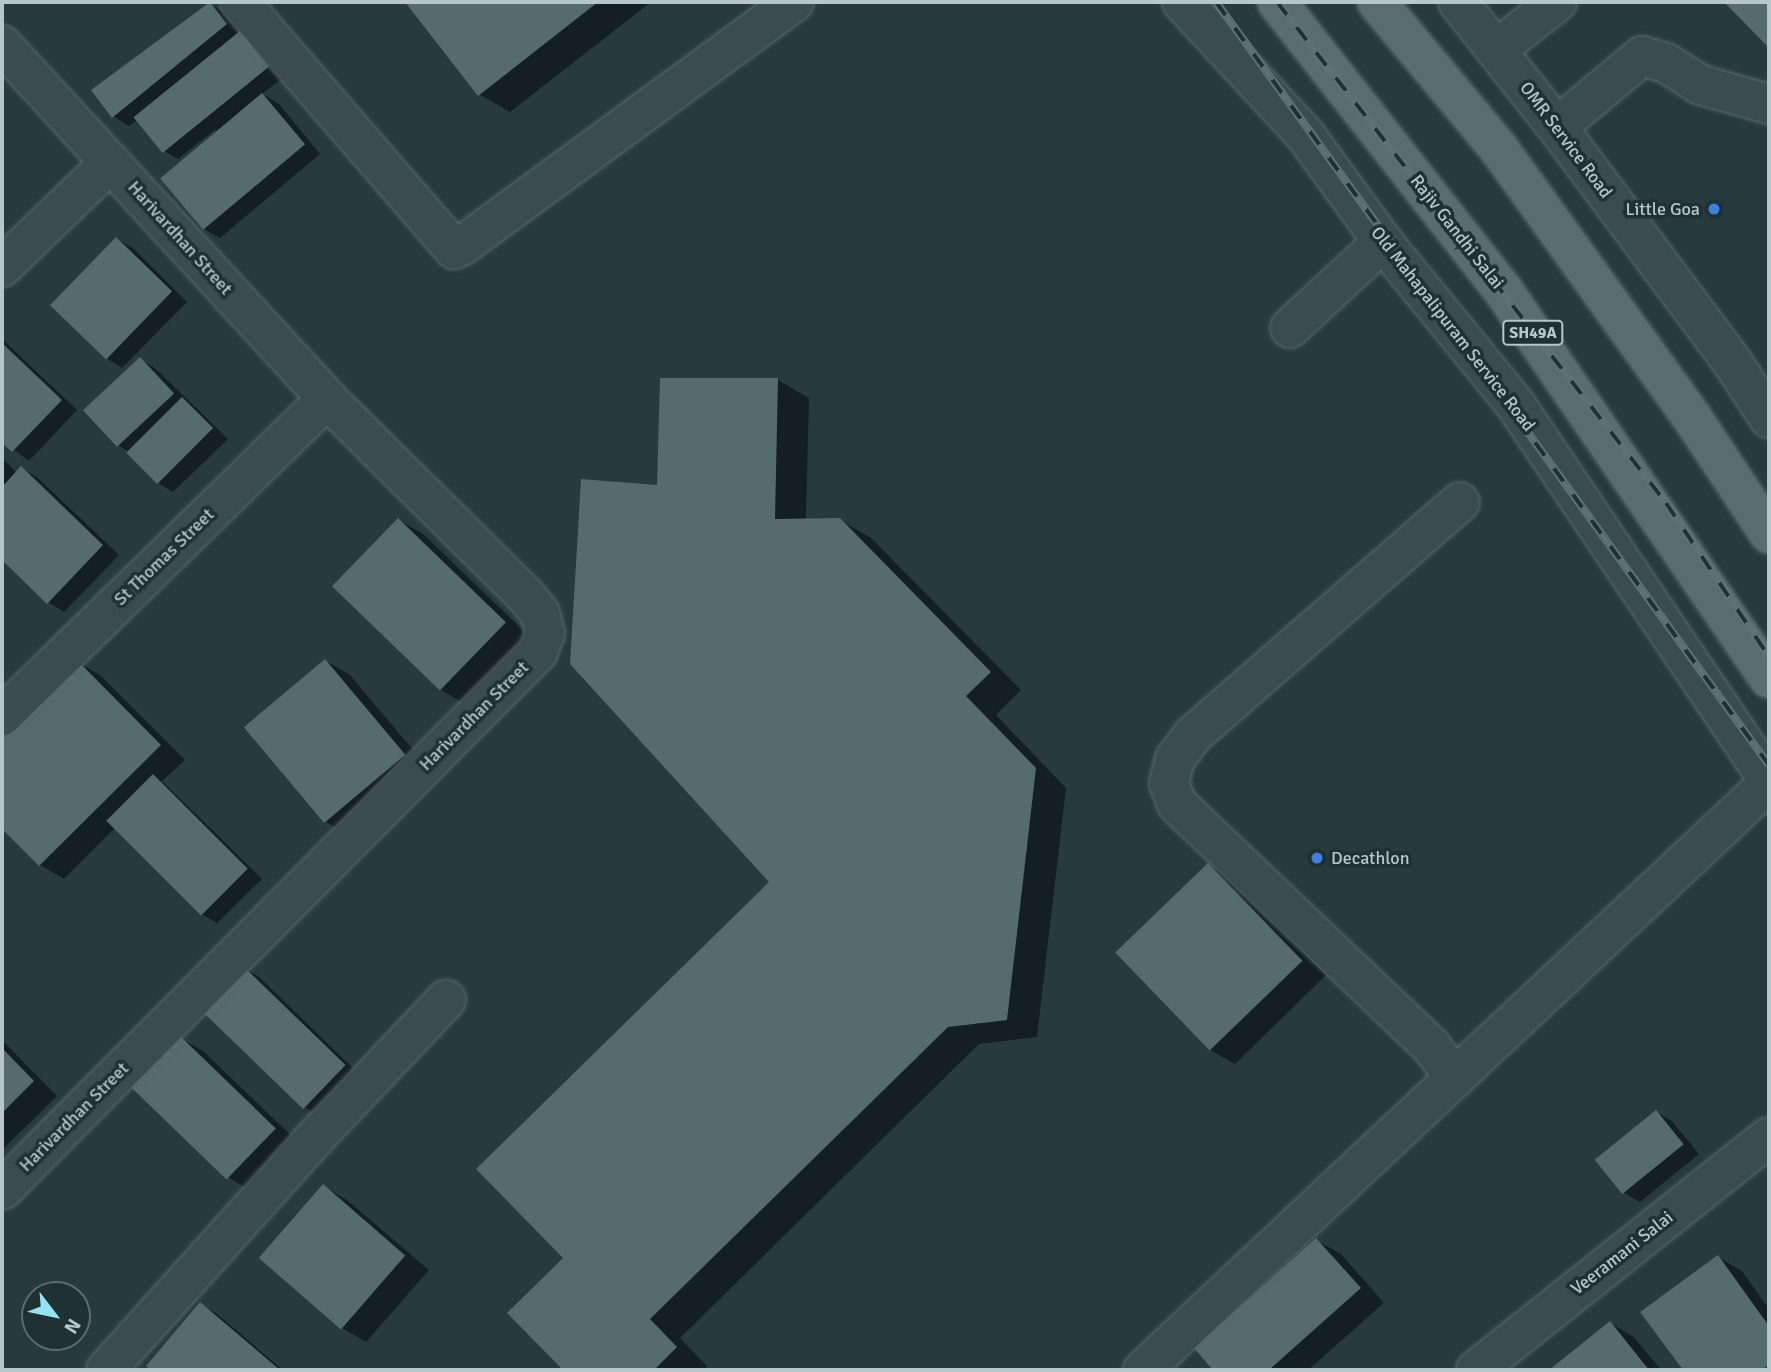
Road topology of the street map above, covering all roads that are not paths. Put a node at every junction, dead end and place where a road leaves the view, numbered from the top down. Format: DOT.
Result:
graph roads {
  1 [pos="240,2"];
  2 [pos="794,2"];
  3 [pos="1182,2"];
  4 [pos="1277,2"];
  5 [pos="1377,2"];
  6 [pos="1458,2"];
  7 [pos="1557,2"];
  8 [pos="2,46"];
  9 [pos="1497,49"];
  10 [pos="1769,104"];
  11 [pos="1557,127"];
  12 [pos="110,163"];
  13 [pos="1383,242"];
  14 [pos="2,267"];
  15 [pos="1290,328"];
  16 [pos="327,399"];
  17 [pos="1769,418"];
  18 [pos="1460,502"];
  19 [pos="1769,534"];
  20 [pos="1769,677"];
  21 [pos="2,716"];
  22 [pos="1769,781"];
  23 [pos="446,1000"];
  24 [pos="1455,1078"];
  25 [pos="1769,1137"];
  26 [pos="2,1190"];
  27 [pos="1162,1364"];
  28 [pos="106,1370"];
  29 [pos="1476,1370"];
  1 -- 2 [label="street"];
  3 -- 13 [label="street, Old Mahapalipuram Service Road"];
  4 -- 20 [label="main road, Rajiv Gandhi Salai / SH49A"];
  5 -- 19 [label="main road"];
  6 -- 9 [label="street, OMR Service Road"];
  7 -- 9 [label="street"];
  8 -- 12 [label="street, Harivardhan Street"];
  9 -- 11 [label="street, OMR Service Road"];
  10 -- 11 [label="street"];
  11 -- 17 [label="street, OMR Service Road"];
  12 -- 14 [label="street"];
  12 -- 16 [label="street, Harivardhan Street"];
  13 -- 15 [label="street"];
  13 -- 22 [label="street, Old Mahapalipuram Service Road"];
  16 -- 21 [label="street, St Thomas Street"];
  16 -- 26 [label="street, Harivardhan Street"];
  18 -- 24 [label="street"];
  22 -- 24 [label="street"];
  23 -- 28 [label="street"];
  24 -- 27 [label="street"];
  25 -- 29 [label="street, Veeramani Salai"];
}
